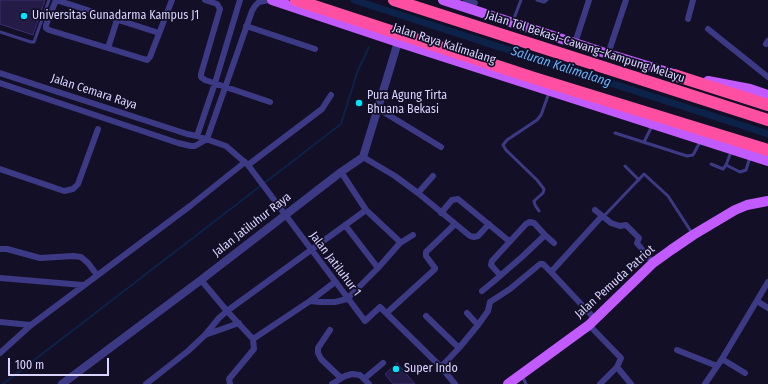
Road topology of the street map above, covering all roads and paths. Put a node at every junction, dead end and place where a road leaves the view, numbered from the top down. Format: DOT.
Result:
graph roads {
  1 [pos="49,0"];
  2 [pos="56,0"];
  3 [pos="172,0"];
  4 [pos="206,0"];
  5 [pos="240,0"];
  6 [pos="269,0"];
  7 [pos="272,0"];
  8 [pos="296,0"];
  9 [pos="394,0"];
  10 [pos="443,0"];
  11 [pos="466,0"];
  12 [pos="522,0"];
  13 [pos="537,0"];
  14 [pos="547,0"];
  15 [pos="589,0"];
  16 [pos="626,0"];
  17 [pos="693,0"];
  18 [pos="476,3"];
  19 [pos="688,19"];
  20 [pos="117,20"];
  21 [pos="513,20"];
  22 [pos="246,26"];
  23 [pos="708,28"];
  24 [pos="0,32"];
  25 [pos="159,33"];
  26 [pos="398,42"];
  27 [pos="575,43"];
  28 [pos="108,48"];
  29 [pos="315,49"];
  30 [pos="608,54"];
  31 [pos="0,73"];
  32 [pos="674,75"];
  33 [pos="768,77"];
  34 [pos="0,83"];
  35 [pos="215,83"];
  36 [pos="225,86"];
  37 [pos="550,92"];
  38 [pos="768,94"];
  39 [pos="331,95"];
  40 [pos="270,102"];
  41 [pos="768,105"];
  42 [pos="106,108"];
  43 [pos="377,108"];
  44 [pos="103,116"];
  45 [pos="768,120"];
  46 [pos="653,124"];
  47 [pos="98,129"];
  48 [pos="615,133"];
  49 [pos="197,136"];
  50 [pos="207,139"];
  51 [pos="701,140"];
  52 [pos="644,142"];
  53 [pos="441,147"];
  54 [pos="732,149"];
  55 [pos="768,150"];
  56 [pos="751,156"];
  57 [pos="363,157"];
  58 [pos="768,161"];
  59 [pos="247,164"];
  60 [pos="711,164"];
  61 [pos="726,165"];
  62 [pos="624,166"];
  63 [pos="0,169"];
  64 [pos="340,172"];
  65 [pos="432,176"];
  66 [pos="639,180"];
  67 [pos="418,193"];
  68 [pos="768,201"];
  69 [pos="366,210"];
  70 [pos="595,210"];
  71 [pos="539,211"];
  72 [pos="441,213"];
  73 [pos="285,214"];
  74 [pos="602,217"];
  75 [pos="455,224"];
  76 [pos="489,224"];
  77 [pos="345,225"];
  78 [pos="693,234"];
  79 [pos="413,235"];
  80 [pos="545,235"];
  81 [pos="509,241"];
  82 [pos="400,243"];
  83 [pos="554,243"];
  84 [pos="0,248"];
  85 [pos="311,250"];
  86 [pos="653,263"];
  87 [pos="378,268"];
  88 [pos="552,272"];
  89 [pos="97,275"];
  90 [pos="500,275"];
  91 [pos="0,278"];
  92 [pos="201,280"];
  93 [pos="335,282"];
  94 [pos="768,282"];
  95 [pos="83,285"];
  96 [pos="482,291"];
  97 [pos="348,299"];
  98 [pos="310,301"];
  99 [pos="757,301"];
  100 [pos="768,308"];
  101 [pos="390,310"];
  102 [pos="227,311"];
  103 [pos="467,313"];
  104 [pos="426,316"];
  105 [pos="0,322"];
  106 [pos="592,322"];
  107 [pos="238,323"];
  108 [pos="31,325"];
  109 [pos="478,325"];
  110 [pos="330,330"];
  111 [pos="205,335"];
  112 [pos="253,338"];
  113 [pos="460,348"];
  114 [pos="677,350"];
  115 [pos="0,353"];
  116 [pos="722,359"];
  117 [pos="383,363"];
  118 [pos="717,366"];
  119 [pos="441,367"];
  120 [pos="617,367"];
  121 [pos="745,373"];
  122 [pos="521,374"];
  123 [pos="341,378"];
  124 [pos="365,378"];
  125 [pos="707,383"];
  126 [pos="62,384"];
  127 [pos="146,384"];
  128 [pos="230,384"];
  129 [pos="332,384"];
  130 [pos="369,384"];
  131 [pos="455,384"];
  132 [pos="508,384"];
  133 [pos="526,384"];
  134 [pos="600,384"];
  135 [pos="631,384"];
  1 -- 24 [label="lane"];
  2 -- 20 [label="street"];
  2 -- 28 [label="street"];
  3 -- 25 [label="street"];
  4 -- 35 [label="street"];
  5 -- 35 [label="street"];
  6 -- 22 [label="street"];
  7 -- 26 [label="main road, Jalan Raya Kalimalang"];
  8 -- 55 [label="highway"];
  9 -- 45 [label="highway, Jalan Tol Bekasi–Cawang–Kampung Melayu"];
  10 -- 21 [label="main road"];
  11 -- 18 [label="street"];
  12 -- 21 [label="lane"];
  13 -- 14 [label="lane"];
  15 -- 27 [label="street"];
  16 -- 30 [label="street"];
  17 -- 19 [label="street"];
  20 -- 25 [label="street"];
  20 -- 28 [label="street"];
  21 -- 27 [label="main road"];
  22 -- 29 [label="street"];
  22 -- 36 [label="street"];
  23 -- 33 [label="street"];
  25 -- 28 [label="street"];
  26 -- 37 [label="main road, Jalan Raya Kalimalang"];
  26 -- 43 [label="street"];
  27 -- 30 [label="main road"];
  30 -- 32 [label="main road"];
  31 -- 42 [label="street, Jalan Cemara Raya"];
  32 -- 38 [label="main road"];
  32 -- 41 [label="highway"];
  34 -- 44 [label="street, Jalan Cemara Raya"];
  35 -- 36 [label="street"];
  35 -- 49 [label="street"];
  36 -- 40 [label="street"];
  36 -- 50 [label="street"];
  37 -- 46 [label="main road, Jalan Raya Kalimalang"];
  37 -- 71 [label="lane"];
  39 -- 59 [label="street"];
  42 -- 44 [label="street"];
  42 -- 49 [label="street, Jalan Cemara Raya"];
  43 -- 53 [label="street"];
  43 -- 57 [label="street"];
  44 -- 50 [label="street, Jalan Cemara Raya"];
  46 -- 51 [label="main road, Jalan Raya Kalimalang"];
  46 -- 52 [label="lane"];
  47 -- 63 [label="street"];
  48 -- 52 [label="lane"];
  49 -- 50 [label="street, Jalan Jatiluhur 1"];
  50 -- 59 [label="street, Jalan Jatiluhur 1"];
  51 -- 52 [label="lane"];
  51 -- 54 [label="main road, Jalan Raya Kalimalang"];
  54 -- 56 [label="main road, Jalan Raya Kalimalang"];
  54 -- 61 [label="lane"];
  56 -- 58 [label="main road, Jalan Raya Kalimalang"];
  56 -- 61 [label="lane"];
  57 -- 64 [label="street, Jalan Jatiluhur Raya"];
  57 -- 67 [label="street"];
  59 -- 73 [label="street, Jalan Jatiluhur 1"];
  59 -- 89 [label="street"];
  60 -- 61 [label="lane"];
  62 -- 66 [label="lane"];
  64 -- 69 [label="street"];
  64 -- 73 [label="street, Jalan Jatiluhur Raya"];
  65 -- 67 [label="street"];
  66 -- 74 [label="lane"];
  66 -- 78 [label="lane"];
  67 -- 72 [label="street"];
  68 -- 78 [label="main road, Jalan Pemuda Patriot"];
  69 -- 77 [label="street"];
  69 -- 82 [label="street"];
  70 -- 74 [label="street"];
  72 -- 75 [label="street"];
  72 -- 76 [label="street"];
  73 -- 85 [label="street, Jalan Jatiluhur 1"];
  73 -- 92 [label="street, Jalan Jatiluhur Raya"];
  74 -- 86 [label="street"];
  74 -- 88 [label="street"];
  75 -- 76 [label="street"];
  75 -- 101 [label="street"];
  76 -- 81 [label="street"];
  77 -- 85 [label="street"];
  77 -- 87 [label="street"];
  78 -- 86 [label="main road, Jalan Pemuda Patriot"];
  79 -- 82 [label="street"];
  80 -- 81 [label="street"];
  80 -- 83 [label="street"];
  80 -- 90 [label="street"];
  81 -- 90 [label="street"];
  82 -- 87 [label="street"];
  84 -- 89 [label="street"];
  85 -- 93 [label="street, Jalan Jatiluhur 1"];
  85 -- 102 [label="street"];
  86 -- 106 [label="main road, Jalan Pemuda Patriot"];
  87 -- 97 [label="street"];
  88 -- 106 [label="street"];
  88 -- 109 [label="street"];
  89 -- 95 [label="street"];
  90 -- 96 [label="street"];
  91 -- 95 [label="street"];
  92 -- 102 [label="street"];
  92 -- 126 [label="street, Jalan Jatiluhur Raya"];
  93 -- 97 [label="street, Jalan Jatiluhur 1"];
  93 -- 98 [label="street"];
  94 -- 99 [label="street"];
  95 -- 108 [label="street"];
  97 -- 98 [label="street"];
  97 -- 119 [label="street, Jalan Jatiluhur 1"];
  98 -- 112 [label="street"];
  99 -- 100 [label="street"];
  99 -- 116 [label="street"];
  102 -- 107 [label="street"];
  102 -- 111 [label="street"];
  103 -- 109 [label="street"];
  104 -- 113 [label="street"];
  105 -- 108 [label="street"];
  106 -- 120 [label="street"];
  106 -- 122 [label="main road, Jalan Pemuda Patriot"];
  107 -- 111 [label="street"];
  107 -- 112 [label="street"];
  108 -- 115 [label="street"];
  109 -- 113 [label="street"];
  110 -- 123 [label="street"];
  111 -- 127 [label="street"];
  112 -- 128 [label="street"];
  113 -- 119 [label="street"];
  114 -- 118 [label="street"];
  116 -- 118 [label="street"];
  116 -- 121 [label="street"];
  117 -- 124 [label="street"];
  118 -- 125 [label="street"];
  119 -- 131 [label="street, Jalan Jatiluhur 1"];
  120 -- 134 [label="street"];
  120 -- 135 [label="street"];
  122 -- 132 [label="main road, Jalan Pemuda Patriot"];
  122 -- 133 [label="lane"];
  123 -- 124 [label="street"];
  123 -- 129 [label="street"];
  124 -- 130 [label="street"];
}
